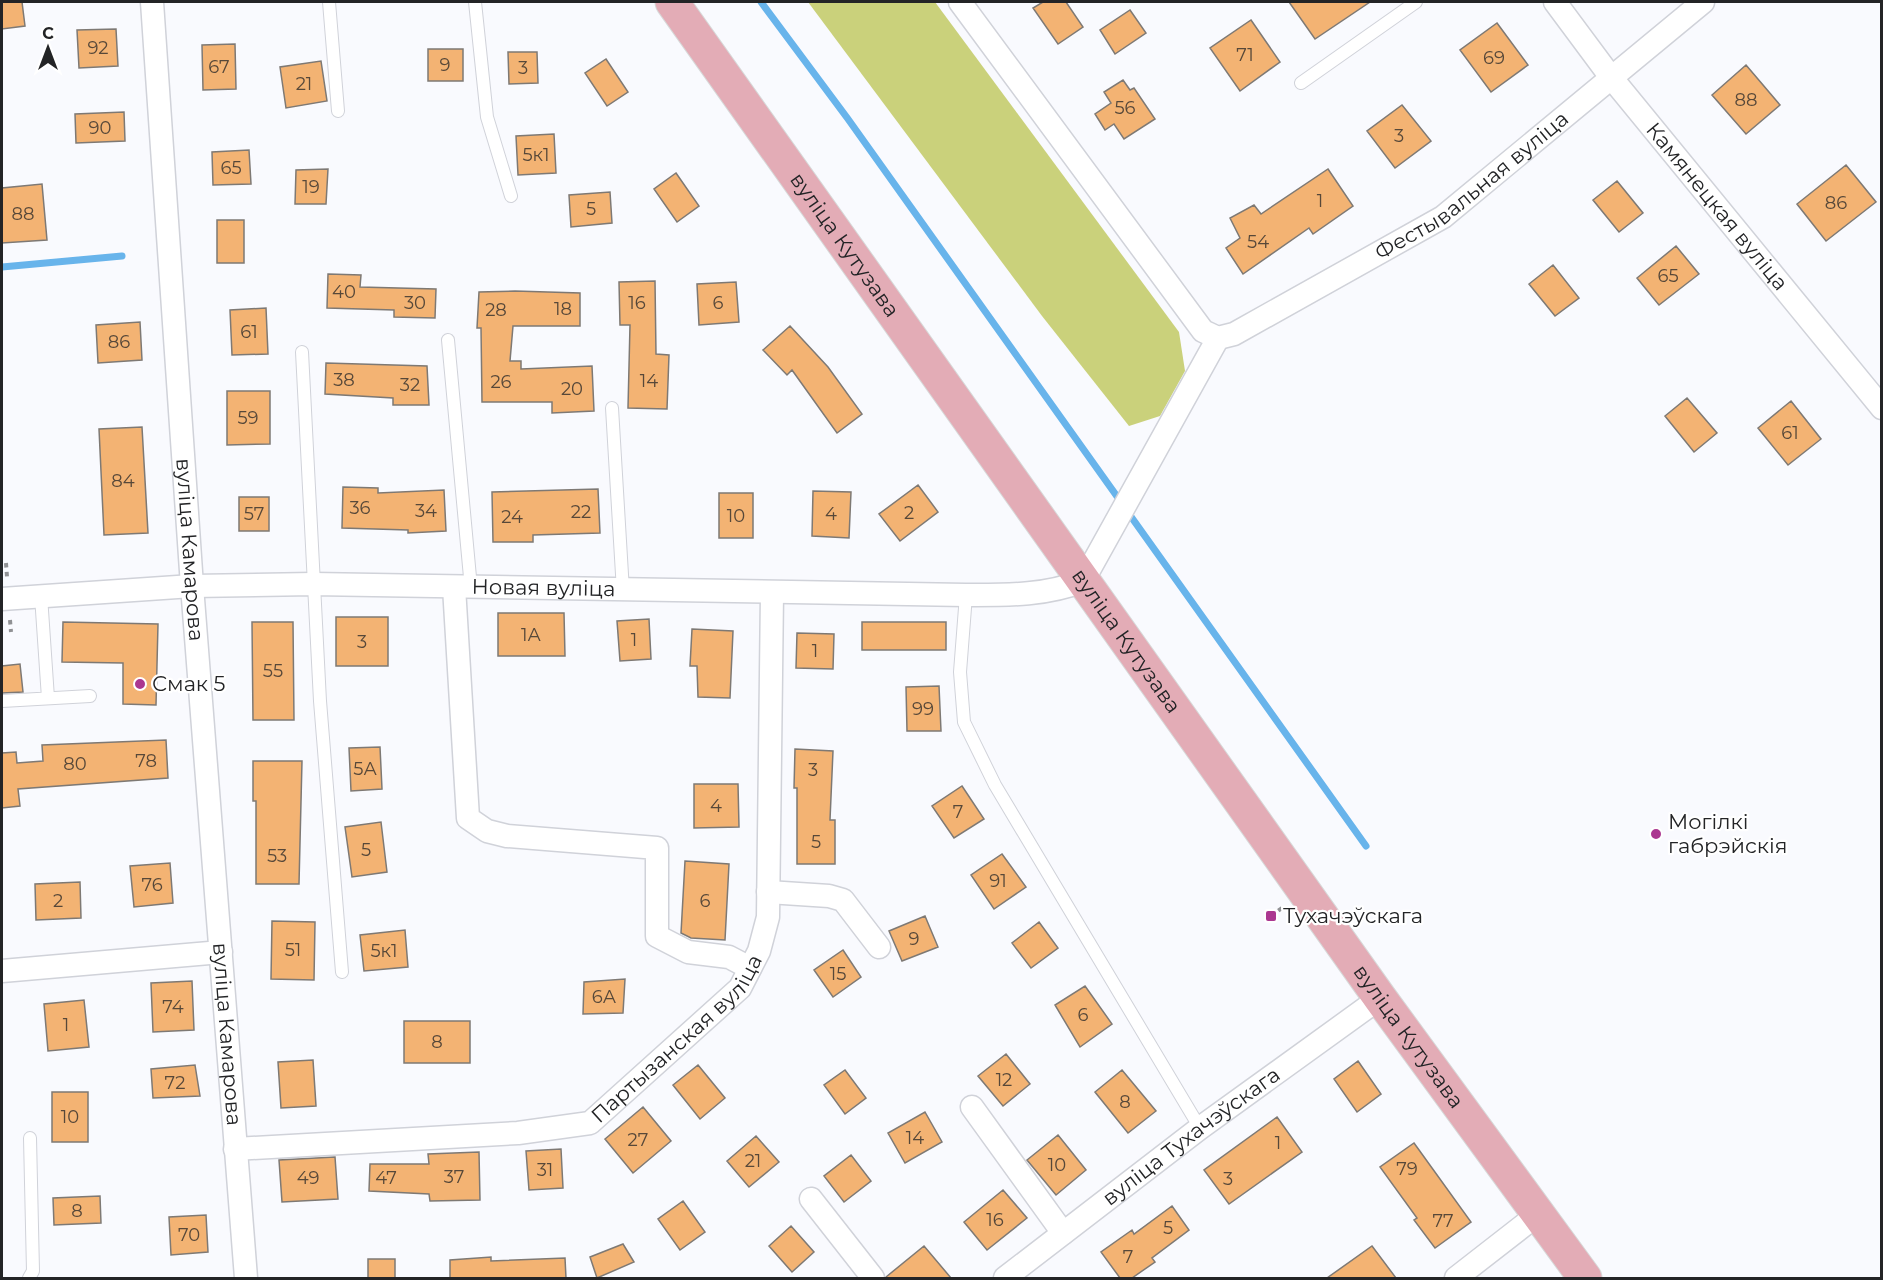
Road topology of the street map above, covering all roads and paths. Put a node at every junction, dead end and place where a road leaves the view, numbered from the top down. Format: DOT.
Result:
graph roads {
  1 [pos="152,2"];
  2 [pos="328,2"];
  3 [pos="476,2"];
  4 [pos="672,2"];
  5 [pos="960,2"];
  6 [pos="1416,2"];
  7 [pos="1555,2"];
  8 [pos="1703,2"];
  9 [pos="1610,76"];
  10 [pos="1300,83"];
  11 [pos="338,111"];
  12 [pos="511,196"];
  13 [pos="1210,335"];
  14 [pos="448,340"];
  15 [pos="302,352"];
  16 [pos="612,408"];
  17 [pos="1881,408"];
  18 [pos="1083,581"];
  19 [pos="313,584"];
  20 [pos="192,586"];
  21 [pos="462,588"];
  22 [pos="623,591"];
  23 [pos="772,593"];
  24 [pos="966,595"];
  25 [pos="40,596"];
  26 [pos="2,599"];
  27 [pos="90,696"];
  28 [pos="48,698"];
  29 [pos="2,701"];
  30 [pos="768,892"];
  31 [pos="879,947"];
  32 [pos="221,952"];
  33 [pos="750,968"];
  34 [pos="2,971"];
  35 [pos="342,972"];
  36 [pos="1380,998"];
  37 [pos="972,1107"];
  38 [pos="1200,1128"];
  39 [pos="30,1138"];
  40 [pos="235,1149"];
  41 [pos="811,1199"];
  42 [pos="1537,1215"];
  43 [pos="1063,1233"];
  44 [pos="29,1278"];
  45 [pos="246,1278"];
  46 [pos="873,1278"];
  47 [pos="1005,1278"];
  48 [pos="1456,1278"];
  49 [pos="1585,1278"];
  1 -- 20 [label="street, вуліца Камарова"];
  2 -- 11 [label="lane"];
  3 -- 12 [label="lane"];
  4 -- 18 [label="main road, вуліца Кутузава"];
  5 -- 13 [label="street"];
  6 -- 10 [label="lane"];
  7 -- 9 [label="street, Камянецкая вуліца"];
  8 -- 9 [label="street, Фестывальная вуліца"];
  9 -- 13 [label="street, Фестывальная вуліца"];
  9 -- 17 [label="street, Камянецкая вуліца"];
  13 -- 18 [label="street"];
  14 -- 21 [label="lane"];
  15 -- 19 [label="lane"];
  16 -- 22 [label="lane"];
  18 -- 24 [label="street, Новая вуліца"];
  18 -- 36 [label="main road, вуліца Кутузава"];
  19 -- 20 [label="street, Новая вуліца"];
  19 -- 21 [label="street, Новая вуліца"];
  19 -- 35 [label="lane"];
  20 -- 25 [label="street, Новая вуліца"];
  20 -- 32 [label="street, вуліца Камарова"];
  21 -- 22 [label="street, Новая вуліца"];
  21 -- 33 [label="street"];
  22 -- 23 [label="street, Новая вуліца"];
  23 -- 24 [label="street, Новая вуліца"];
  23 -- 30 [label="street, Партызанская вуліца"];
  24 -- 38 [label="lane"];
  25 -- 26 [label="street, Новая вуліца"];
  25 -- 28 [label="lane"];
  27 -- 28 [label="lane"];
  28 -- 29 [label="lane"];
  30 -- 31 [label="street"];
  30 -- 33 [label="street, Партызанская вуліца"];
  32 -- 34 [label="street"];
  32 -- 40 [label="street, вуліца Камарова"];
  33 -- 40 [label="street, Партызанская вуліца"];
  36 -- 38 [label="street, вуліца Тухачэўскага"];
  36 -- 42 [label="main road, вуліца Кутузава"];
  37 -- 43 [label="street"];
  38 -- 43 [label="street, вуліца Тухачэўскага"];
  39 -- 44 [label="lane"];
  40 -- 45 [label="street, вуліца Камарова"];
  41 -- 46 [label="street"];
  42 -- 48 [label="street"];
  42 -- 49 [label="main road, вуліца Кутузава"];
  43 -- 47 [label="street, вуліца Тухачэўскага"];
}
